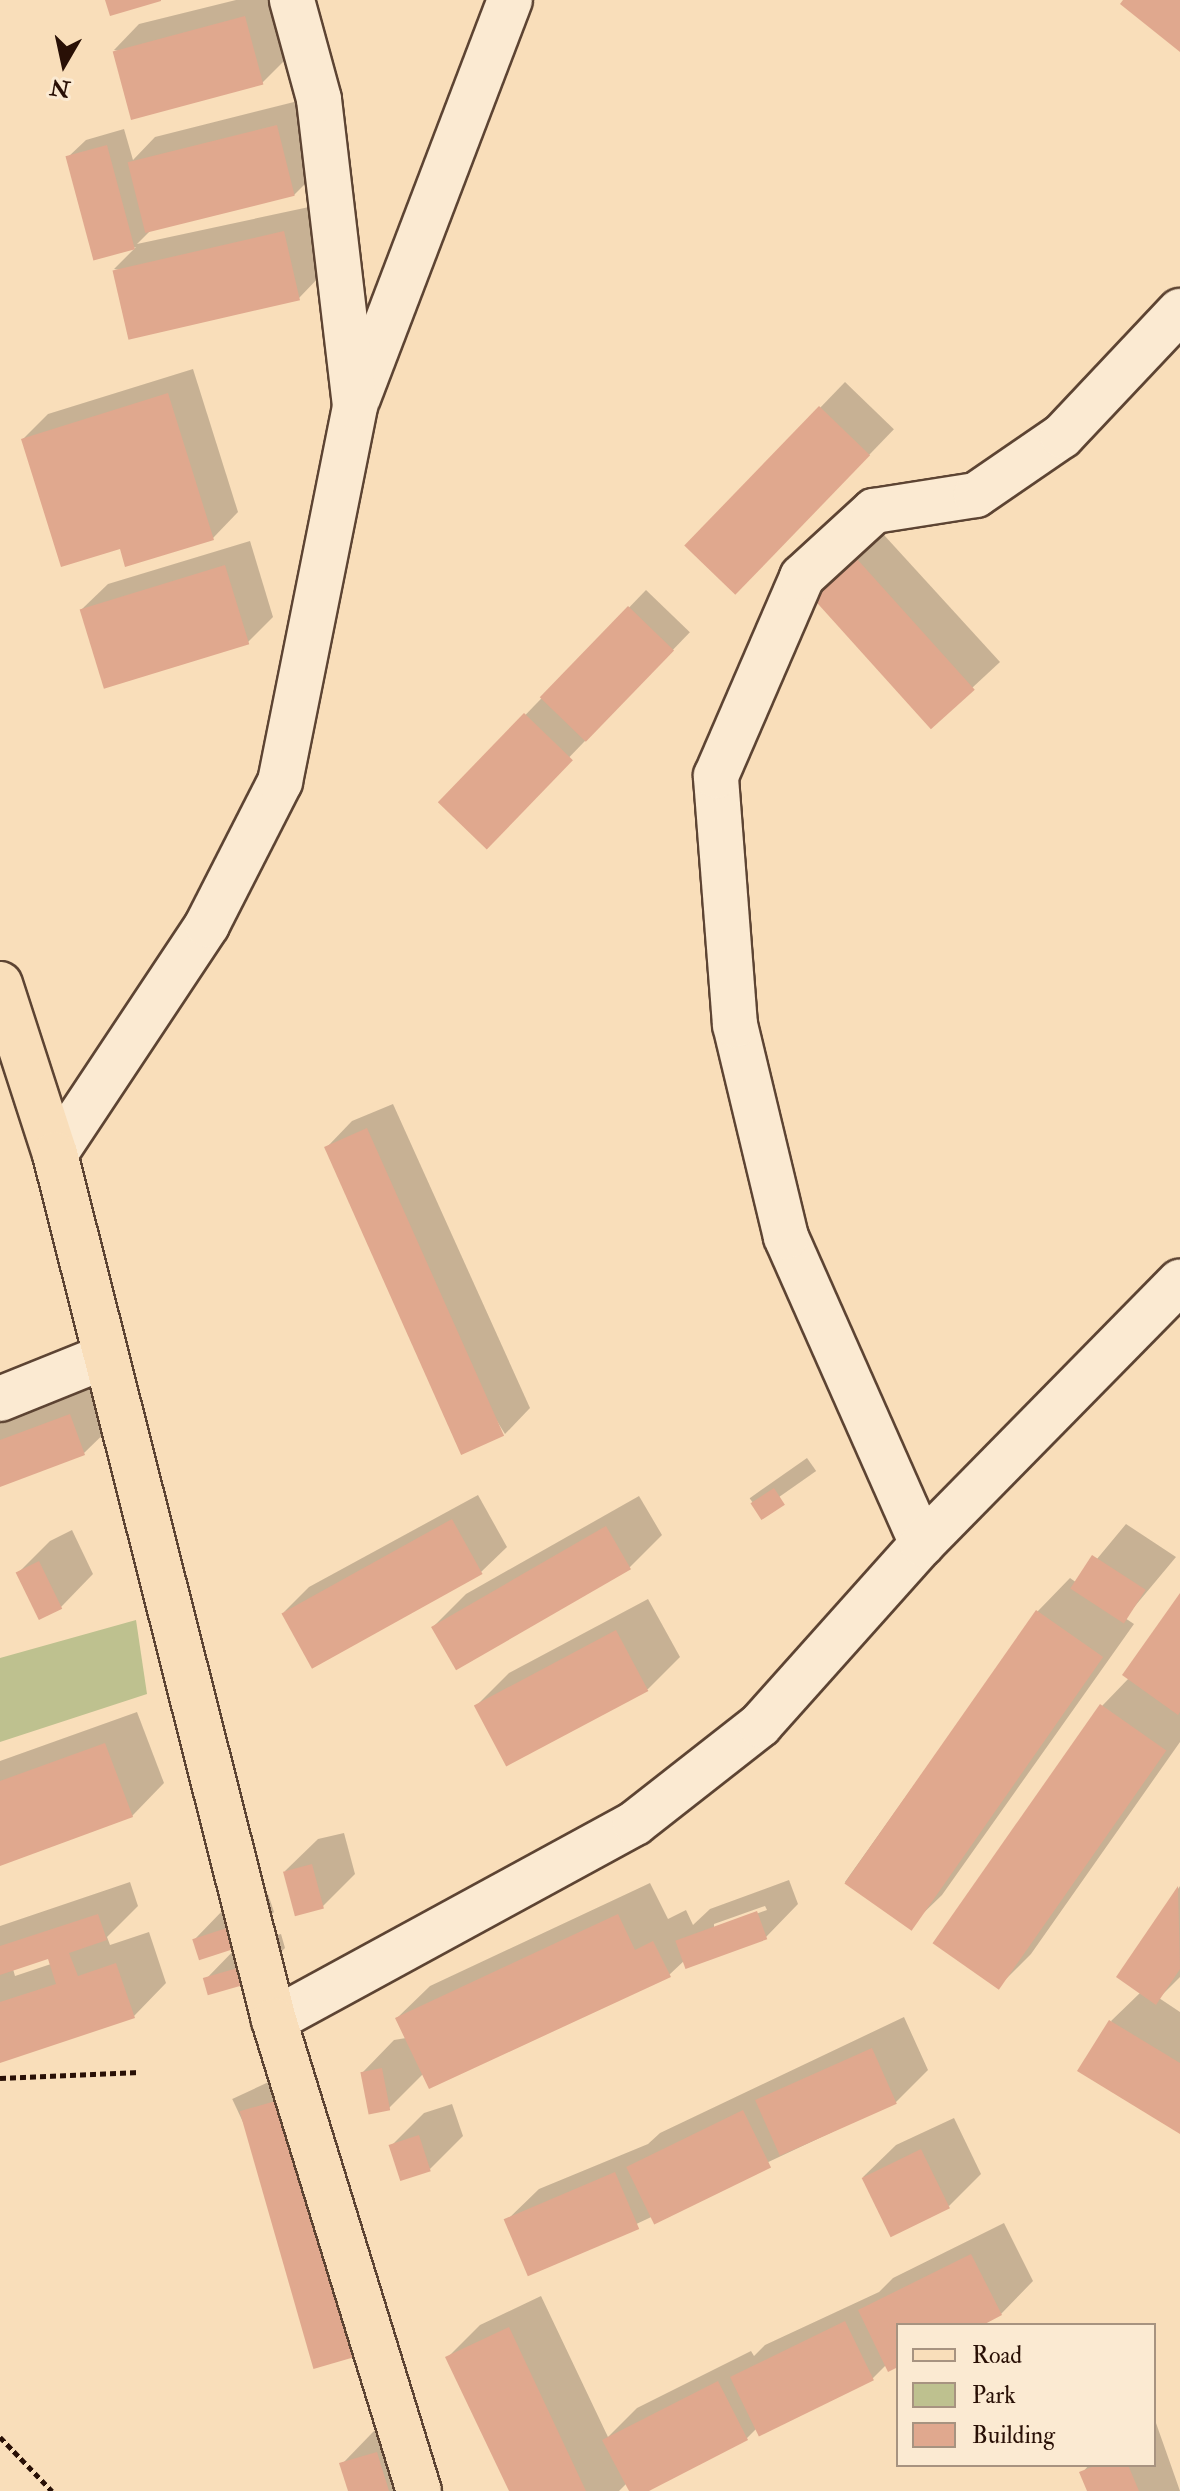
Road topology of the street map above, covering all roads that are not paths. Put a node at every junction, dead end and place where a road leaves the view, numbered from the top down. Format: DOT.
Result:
graph roads {
  1 [pos="292,0"];
  2 [pos="510,0"];
  3 [pos="1180,311"];
  4 [pos="355,406"];
  5 [pos="0,984"];
  6 [pos="55,1154"];
  7 [pos="1180,1281"];
  8 [pos="104,1357"];
  9 [pos="0,1399"];
  10 [pos="922,1544"];
  11 [pos="274,2020"];
  12 [pos="419,2491"];
  1 -- 4 [label="street"];
  2 -- 4 [label="street"];
  3 -- 10 [label="street"];
  4 -- 6 [label="street"];
  5 -- 6 [label="main road"];
  6 -- 8 [label="main road"];
  7 -- 10 [label="street"];
  8 -- 9 [label="street"];
  8 -- 11 [label="main road"];
  10 -- 11 [label="street"];
  11 -- 12 [label="main road"];
}
